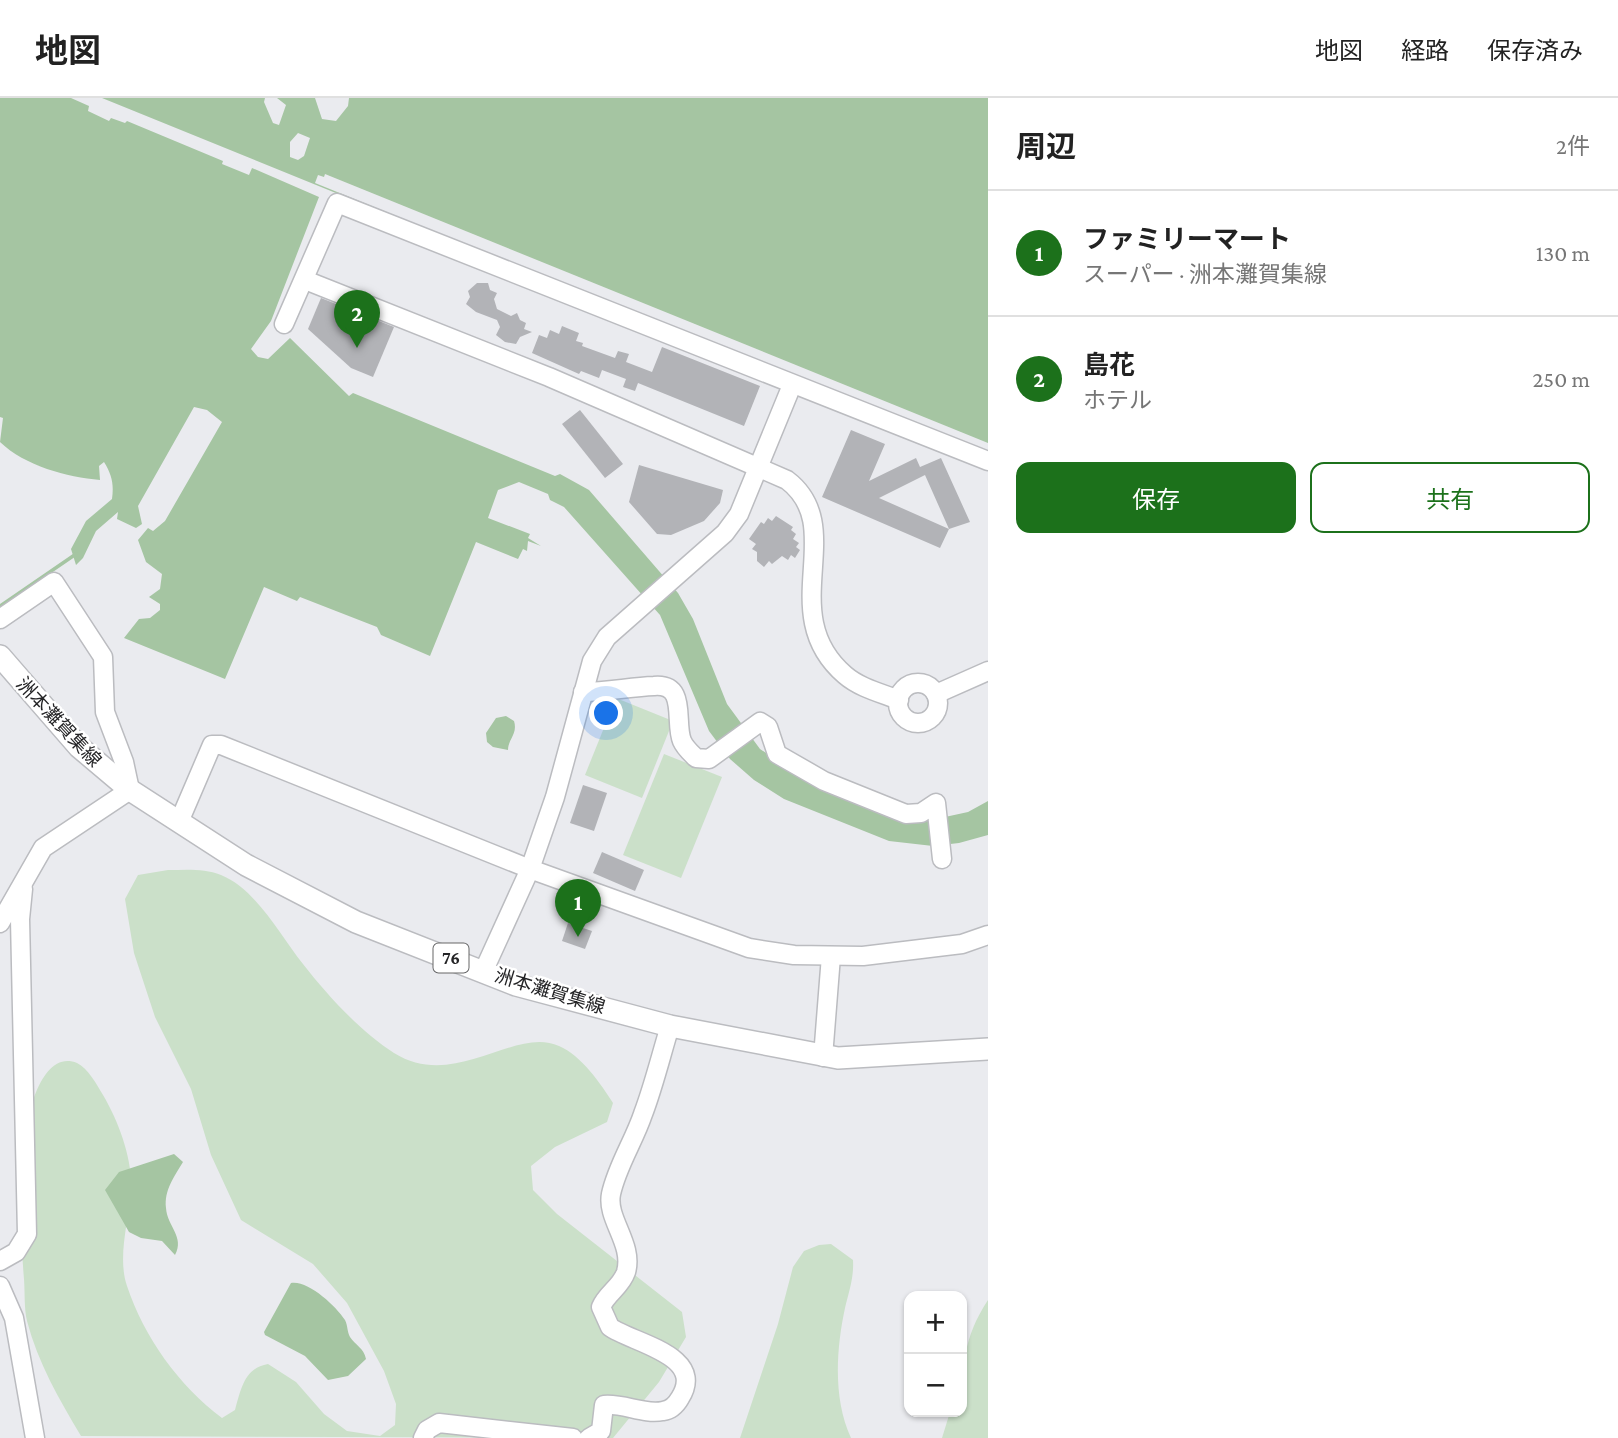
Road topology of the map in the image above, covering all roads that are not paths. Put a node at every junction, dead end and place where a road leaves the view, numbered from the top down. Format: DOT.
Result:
graph roads {
  1 [pos="305,280"];
  2 [pos="284,324"];
  3 [pos="792,385"];
  4 [pos="988,461"];
  5 [pos="758,466"];
  6 [pos="0,619"];
  7 [pos="0,656"];
  8 [pos="988,671"];
  9 [pos="583,692"];
  10 [pos="936,694"];
  11 [pos="899,700"];
  12 [pos="130,790"];
  13 [pos="178,821"];
  14 [pos="942,859"];
  15 [pos="530,869"];
  16 [pos="25,875"];
  17 [pos="0,923"];
  18 [pos="988,935"];
  19 [pos="831,956"];
  20 [pos="484,971"];
  21 [pos="670,1026"];
  22 [pos="988,1049"];
  23 [pos="823,1057"];
  24 [pos="0,1261"];
  25 [pos="0,1286"];
  26 [pos="35,1438"];
  27 [pos="423,1438"];
  28 [pos="573,1438"];
  29 [pos="589,1438"];
  1 -- 2 [label="street"];
  1 -- 3 [label="street"];
  1 -- 5 [label="street"];
  3 -- 4 [label="street"];
  3 -- 5 [label="street"];
  5 -- 9 [label="street"];
  5 -- 11 [label="street"];
  6 -- 12 [label="street"];
  7 -- 12 [label="main road, 洲本灘賀集線 / 76"];
  8 -- 10 [label="street"];
  9 -- 14 [label="street"];
  9 -- 15 [label="street"];
  10 -- 11 [label="street"];
  10 -- 11 [label="street"];
  12 -- 13 [label="main road, 洲本灘賀集線 / 76"];
  12 -- 16 [label="street"];
  13 -- 15 [label="street"];
  13 -- 20 [label="main road, 洲本灘賀集線 / 76"];
  15 -- 19 [label="street"];
  15 -- 20 [label="street"];
  16 -- 17 [label="street"];
  16 -- 24 [label="street"];
  18 -- 19 [label="street"];
  19 -- 23 [label="street"];
  20 -- 21 [label="main road, 洲本灘賀集線 / 76"];
  21 -- 23 [label="main road, 洲本灘賀集線 / 76"];
  21 -- 29 [label="street"];
  22 -- 23 [label="main road, 洲本灘賀集線 / 76"];
  25 -- 26 [label="street"];
  27 -- 28 [label="street"];
}
